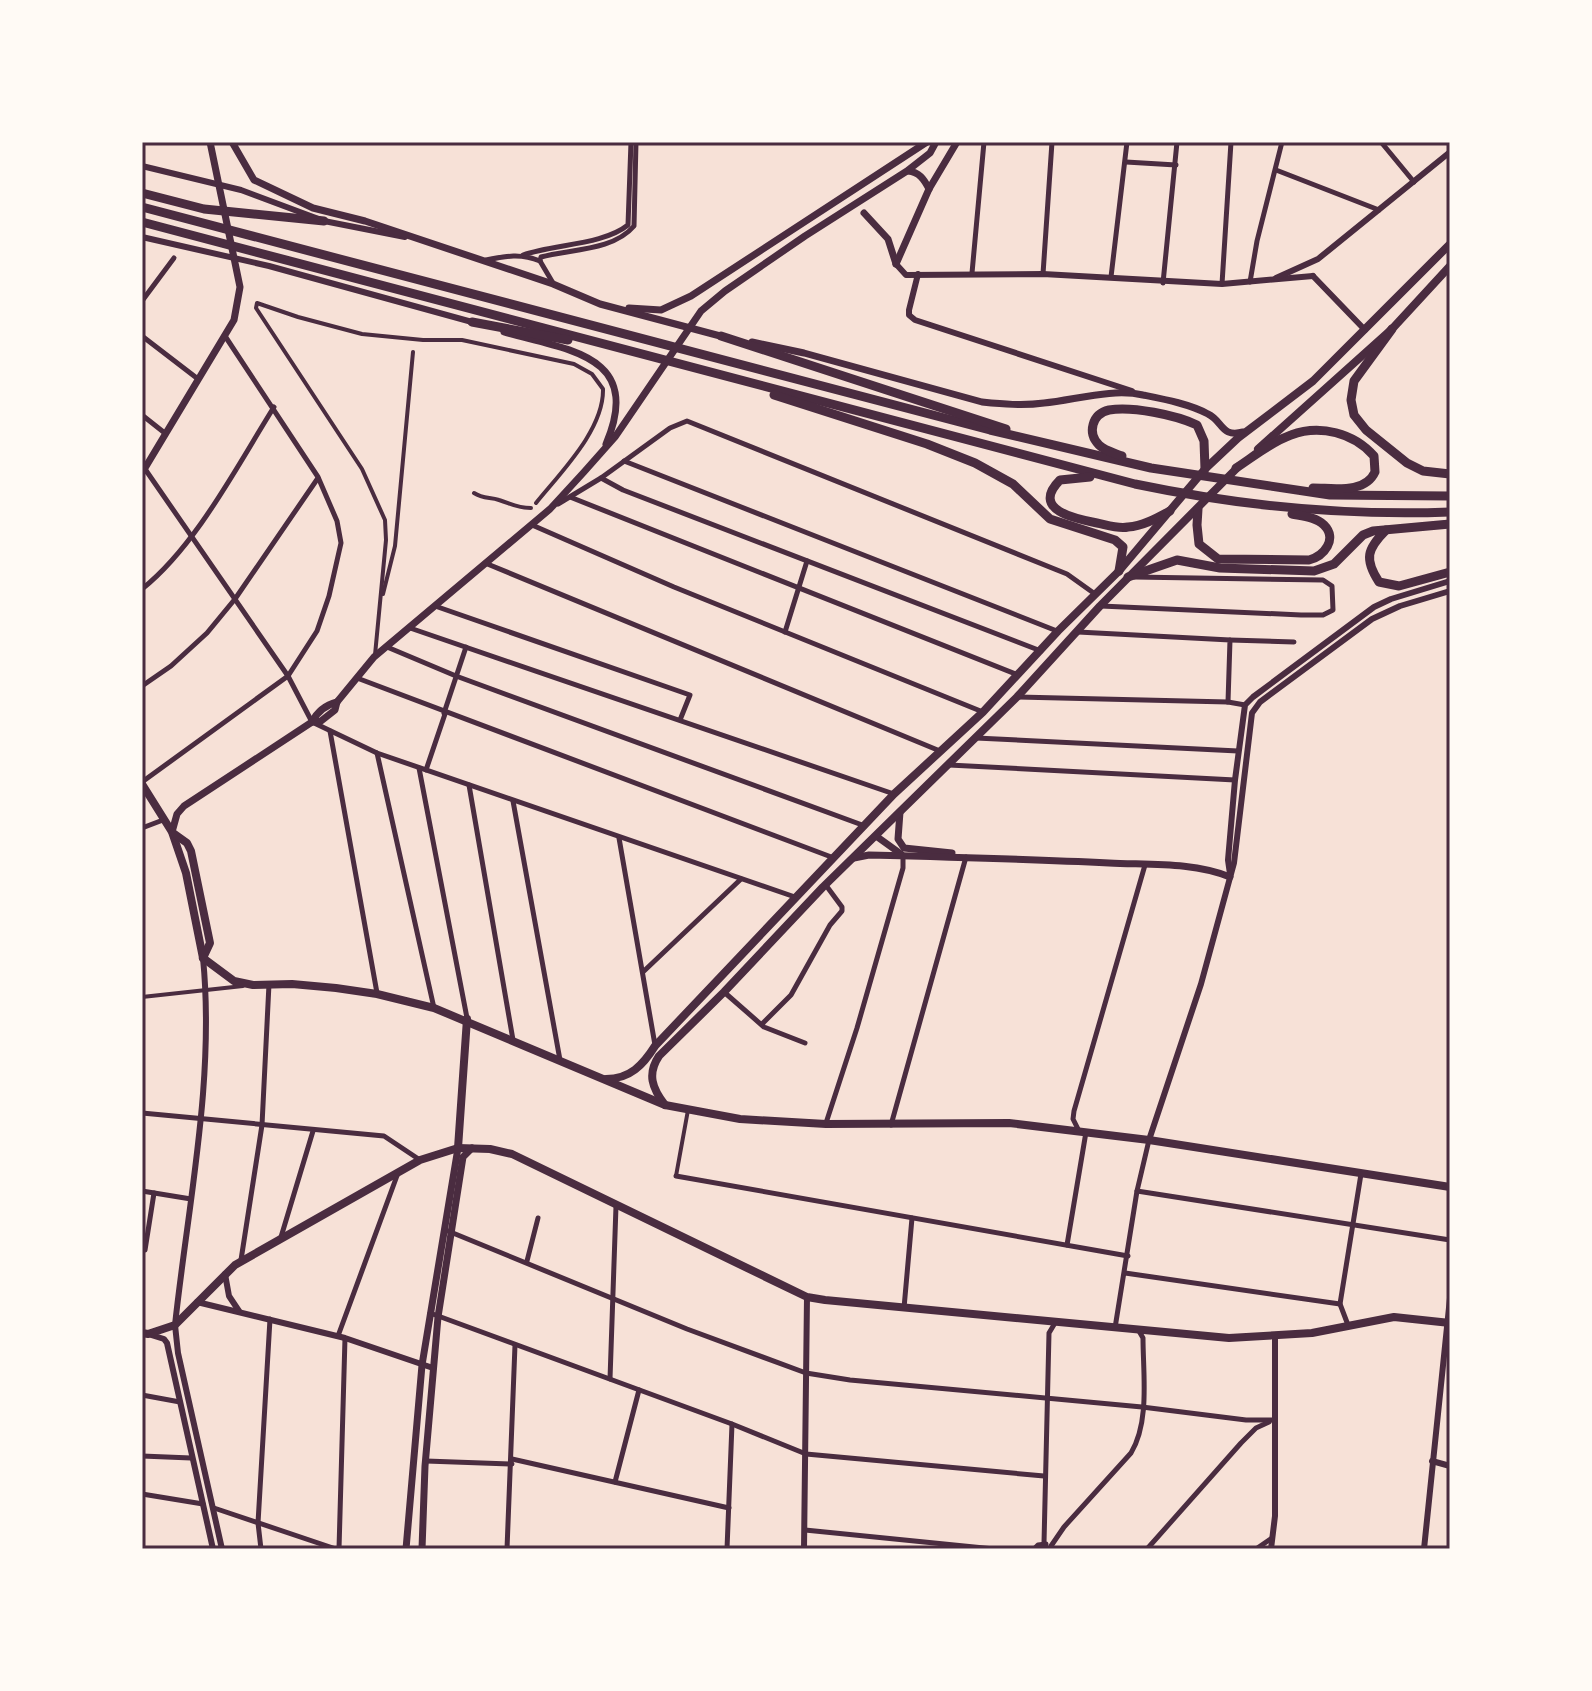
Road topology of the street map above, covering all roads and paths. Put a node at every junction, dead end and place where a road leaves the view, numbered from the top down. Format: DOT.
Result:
graph roads {
  1 [pos="210,142"];
  2 [pos="232,142"];
  3 [pos="633,142"];
  4 [pos="927,142"];
  5 [pos="936,142"];
  6 [pos="957,142"];
  7 [pos="984,142"];
  8 [pos="1052,142"];
  9 [pos="1127,142"];
  10 [pos="1177,142"];
  11 [pos="1231,142"];
  12 [pos="1282,142"];
  13 [pos="1381,142"];
  14 [pos="1450,152"];
  15 [pos="1126,162"];
  16 [pos="1176,165"];
  17 [pos="142,166"];
  18 [pos="1276,170"];
  19 [pos="907,171"];
  20 [pos="1415,182"];
  21 [pos="929,189"];
  22 [pos="142,193"];
  23 [pos="866,198"];
  24 [pos="142,207"];
  25 [pos="1379,210"];
  26 [pos="846,211"];
  27 [pos="864,213"];
  28 [pos="324,221"];
  29 [pos="142,222"];
  30 [pos="142,237"];
  31 [pos="412,238"];
  32 [pos="888,239"];
  33 [pos="904,244"];
  34 [pos="1450,244"];
  35 [pos="523,255"];
  36 [pos="174,258"];
  37 [pos="1318,259"];
  38 [pos="482,261"];
  39 [pos="540,261"];
  40 [pos="896,264"];
  41 [pos="1450,266"];
  42 [pos="972,273"];
  43 [pos="918,274"];
  44 [pos="1043,274"];
  45 [pos="1313,276"];
  46 [pos="1111,277"];
  47 [pos="1163,283"];
  48 [pos="1250,283"];
  49 [pos="553,284"];
  50 [pos="1222,284"];
  51 [pos="142,301"];
  52 [pos="600,304"];
  53 [pos="472,322"];
  54 [pos="1392,329"];
  55 [pos="1365,330"];
  56 [pos="142,336"];
  57 [pos="225,336"];
  58 [pos="721,336"];
  59 [pos="413,352"];
  60 [pos="634,353"];
  61 [pos="695,368"];
  62 [pos="199,380"];
  63 [pos="1139,394"];
  64 [pos="274,407"];
  65 [pos="142,415"];
  66 [pos="1252,427"];
  67 [pos="166,435"];
  68 [pos="1066,449"];
  69 [pos="603,450"];
  70 [pos="624,461"];
  71 [pos="1151,468"];
  72 [pos="1236,468"];
  73 [pos="1205,469"];
  74 [pos="143,471"];
  75 [pos="1450,474"];
  76 [pos="318,477"];
  77 [pos="601,478"];
  78 [pos="1114,479"];
  79 [pos="1274,488"];
  80 [pos="474,493"];
  81 [pos="1450,496"];
  82 [pos="569,497"];
  83 [pos="536,503"];
  84 [pos="1261,506"];
  85 [pos="531,508"];
  86 [pos="550,509"];
  87 [pos="1198,509"];
  88 [pos="1170,511"];
  89 [pos="1450,512"];
  90 [pos="531,524"];
  91 [pos="1450,524"];
  92 [pos="1386,530"];
  93 [pos="191,537"];
  94 [pos="807,561"];
  95 [pos="485,563"];
  96 [pos="1450,572"];
  97 [pos="1124,574"];
  98 [pos="1450,581"];
  99 [pos="142,589"];
  100 [pos="800,589"];
  101 [pos="1450,591"];
  102 [pos="1096,594"];
  103 [pos="235,599"];
  104 [pos="380,604"];
  105 [pos="434,606"];
  106 [pos="1100,606"];
  107 [pos="409,627"];
  108 [pos="1058,631"];
  109 [pos="1076,631"];
  110 [pos="785,632"];
  111 [pos="1230,640"];
  112 [pos="1294,642"];
  113 [pos="387,647"];
  114 [pos="466,647"];
  115 [pos="1041,651"];
  116 [pos="374,657"];
  117 [pos="1052,657"];
  118 [pos="1019,675"];
  119 [pos="288,676"];
  120 [pos="456,676"];
  121 [pos="357,678"];
  122 [pos="142,686"];
  123 [pos="1017,697"];
  124 [pos="1228,702"];
  125 [pos="1245,705"];
  126 [pos="983,712"];
  127 [pos="445,713"];
  128 [pos="680,720"];
  129 [pos="312,722"];
  130 [pos="330,730"];
  131 [pos="975,738"];
  132 [pos="1238,751"];
  133 [pos="941,752"];
  134 [pos="377,753"];
  135 [pos="949,765"];
  136 [pos="419,768"];
  137 [pos="426,770"];
  138 [pos="1235,780"];
  139 [pos="142,783"];
  140 [pos="469,784"];
  141 [pos="894,794"];
  142 [pos="513,801"];
  143 [pos="882,807"];
  144 [pos="900,812"];
  145 [pos="164,820"];
  146 [pos="865,826"];
  147 [pos="142,828"];
  148 [pos="172,832"];
  149 [pos="876,836"];
  150 [pos="854,837"];
  151 [pos="619,838"];
  152 [pos="892,856"];
  153 [pos="903,856"];
  154 [pos="966,856"];
  155 [pos="834,858"];
  156 [pos="851,859"];
  157 [pos="1145,865"];
  158 [pos="1230,877"];
  159 [pos="742,879"];
  160 [pos="825,884"];
  161 [pos="796,897"];
  162 [pos="806,905"];
  163 [pos="203,958"];
  164 [pos="643,972"];
  165 [pos="269,984"];
  166 [pos="253,985"];
  167 [pos="206,989"];
  168 [pos="724,992"];
  169 [pos="377,994"];
  170 [pos="142,997"];
  171 [pos="434,1008"];
  172 [pos="467,1019"];
  173 [pos="762,1024"];
  174 [pos="513,1041"];
  175 [pos="805,1043"];
  176 [pos="655,1046"];
  177 [pos="560,1060"];
  178 [pos="594,1077"];
  179 [pos="665,1105"];
  180 [pos="688,1110"];
  181 [pos="142,1113"];
  182 [pos="201,1118"];
  183 [pos="826,1124"];
  184 [pos="262,1125"];
  185 [pos="891,1125"];
  186 [pos="313,1131"];
  187 [pos="1082,1131"];
  188 [pos="1149,1140"];
  189 [pos="458,1148"];
  190 [pos="472,1148"];
  191 [pos="420,1160"];
  192 [pos="398,1172"];
  193 [pos="1361,1174"];
  194 [pos="676,1176"];
  195 [pos="1450,1187"];
  196 [pos="142,1191"];
  197 [pos="1137,1191"];
  198 [pos="154,1193"];
  199 [pos="191,1199"];
  200 [pos="616,1206"];
  201 [pos="538,1218"];
  202 [pos="912,1218"];
  203 [pos="1352,1224"];
  204 [pos="448,1231"];
  205 [pos="281,1238"];
  206 [pos="1450,1240"];
  207 [pos="1067,1245"];
  208 [pos="145,1250"];
  209 [pos="1128,1256"];
  210 [pos="241,1261"];
  211 [pos="527,1261"];
  212 [pos="225,1273"];
  213 [pos="1125,1273"];
  214 [pos="807,1297"];
  215 [pos="613,1298"];
  216 [pos="1450,1298"];
  217 [pos="197,1302"];
  218 [pos="1340,1304"];
  219 [pos="904,1308"];
  220 [pos="239,1311"];
  221 [pos="430,1313"];
  222 [pos="438,1317"];
  223 [pos="270,1319"];
  224 [pos="1055,1323"];
  225 [pos="1448,1323"];
  226 [pos="175,1325"];
  227 [pos="1348,1326"];
  228 [pos="1115,1328"];
  229 [pos="1139,1330"];
  230 [pos="145,1334"];
  231 [pos="341,1337"];
  232 [pos="1275,1337"];
  233 [pos="515,1345"];
  234 [pos="422,1365"];
  235 [pos="433,1368"];
  236 [pos="806,1373"];
  237 [pos="610,1379"];
  238 [pos="639,1390"];
  239 [pos="142,1395"];
  240 [pos="1047,1399"];
  241 [pos="180,1402"];
  242 [pos="1142,1407"];
  243 [pos="1274,1420"];
  244 [pos="732,1424"];
  245 [pos="806,1454"];
  246 [pos="142,1456"];
  247 [pos="191,1458"];
  248 [pos="426,1461"];
  249 [pos="512,1461"];
  250 [pos="1432,1461"];
  251 [pos="1450,1466"];
  252 [pos="1044,1476"];
  253 [pos="615,1482"];
  254 [pos="142,1494"];
  255 [pos="203,1504"];
  256 [pos="214,1508"];
  257 [pos="729,1508"];
  258 [pos="258,1523"];
  259 [pos="805,1530"];
  260 [pos="1272,1537"];
  261 [pos="1049,1546"];
  262 [pos="213,1549"];
  263 [pos="222,1549"];
  264 [pos="261,1549"];
  265 [pos="337,1549"];
  266 [pos="406,1549"];
  267 [pos="422,1549"];
  268 [pos="507,1549"];
  269 [pos="727,1549"];
  270 [pos="804,1549"];
  271 [pos="994,1549"];
  272 [pos="1034,1549"];
  273 [pos="1147,1549"];
  274 [pos="1256,1549"];
  275 [pos="1271,1549"];
  276 [pos="1424,1549"];
  1 -- 57 [label="main road"];
  2 -- 31 [label="main road"];
  3 -- 35 [label="street"];
  3 -- 39 [label="street"];
  4 -- 52 [label="main road"];
  5 -- 19 [label="main road"];
  6 -- 21 [label="main road"];
  7 -- 42 [label="street"];
  8 -- 44 [label="street"];
  9 -- 15 [label="street"];
  10 -- 16 [label="street"];
  11 -- 50 [label="street"];
  12 -- 18 [label="street"];
  13 -- 20 [label="street"];
  14 -- 20 [label="street"];
  15 -- 16 [label="street"];
  15 -- 46 [label="street"];
  16 -- 47 [label="street"];
  17 -- 28 [label="street"];
  18 -- 25 [label="street"];
  18 -- 48 [label="street"];
  19 -- 21 [label="main road"];
  19 -- 23 [label="main road"];
  20 -- 25 [label="street"];
  21 -- 33 [label="main road"];
  22 -- 28 [label="highway"];
  23 -- 26 [label="main road"];
  23 -- 27 [label="main road"];
  24 -- 68 [label="highway"];
  25 -- 37 [label="street"];
  26 -- 27 [label="main road"];
  26 -- 69 [label="main road"];
  27 -- 32 [label="main road"];
  28 -- 31 [label="street"];
  29 -- 60 [label="highway"];
  30 -- 53 [label="street"];
  31 -- 38 [label="main road"];
  32 -- 33 [label="main road"];
  32 -- 40 [label="main road"];
  33 -- 40 [label="main road"];
  34 -- 55 [label="main road"];
  35 -- 38 [label="street"];
  35 -- 39 [label="street"];
  36 -- 51 [label="street"];
  37 -- 45 [label="street"];
  37 -- 48 [label="street"];
  38 -- 49 [label="main road"];
  39 -- 49 [label="street"];
  40 -- 43 [label="street"];
  41 -- 54 [label="main road"];
  42 -- 43 [label="street"];
  42 -- 44 [label="street"];
  43 -- 63 [label="street"];
  44 -- 46 [label="street"];
  45 -- 48 [label="street"];
  45 -- 55 [label="street"];
  46 -- 47 [label="street"];
  47 -- 50 [label="street"];
  48 -- 50 [label="street"];
  49 -- 52 [label="main road"];
  52 -- 58 [label="main road"];
  53 -- 60 [label="highway"];
  53 -- 69 [label="main road"];
  54 -- 72 [label="main road"];
  54 -- 75 [label="highway"];
  55 -- 66 [label="main road"];
  56 -- 62 [label="street"];
  57 -- 62 [label="main road"];
  57 -- 64 [label="street"];
  58 -- 63 [label="main road"];
  58 -- 68 [label="highway"];
  59 -- 104 [label="street"];
  60 -- 61 [label="highway"];
  61 -- 78 [label="highway"];
  61 -- 97 [label="highway"];
  62 -- 67 [label="main road"];
  63 -- 66 [label="main road"];
  64 -- 76 [label="street"];
  64 -- 93 [label="street"];
  65 -- 67 [label="street"];
  66 -- 73 [label="main road"];
  67 -- 74 [label="main road"];
  68 -- 71 [label="highway"];
  69 -- 86 [label="main road"];
  70 -- 77 [label="street"];
  70 -- 102 [label="street"];
  70 -- 108 [label="street"];
  71 -- 73 [label="highway"];
  71 -- 79 [label="highway"];
  72 -- 79 [label="highway"];
  72 -- 87 [label="main road"];
  73 -- 88 [label="main road"];
  74 -- 93 [label="street"];
  76 -- 103 [label="street"];
  76 -- 119 [label="street"];
  77 -- 82 [label="street"];
  77 -- 94 [label="street"];
  78 -- 84 [label="highway"];
  78 -- 88 [label="highway"];
  79 -- 81 [label="highway"];
  80 -- 85 [label="street"];
  82 -- 86 [label="street"];
  82 -- 100 [label="street"];
  83 -- 104 [label="street"];
  84 -- 87 [label="highway"];
  84 -- 89 [label="highway"];
  86 -- 90 [label="main road"];
  87 -- 97 [label="main road"];
  88 -- 97 [label="main road"];
  90 -- 95 [label="main road"];
  90 -- 110 [label="street"];
  91 -- 92 [label="highway"];
  92 -- 96 [label="highway"];
  92 -- 97 [label="highway"];
  93 -- 99 [label="street"];
  93 -- 103 [label="street"];
  94 -- 100 [label="street"];
  94 -- 115 [label="street"];
  95 -- 105 [label="main road"];
  95 -- 133 [label="street"];
  97 -- 102 [label="main road"];
  97 -- 106 [label="main road"];
  97 -- 106 [label="street"];
  98 -- 125 [label="street"];
  100 -- 110 [label="street"];
  100 -- 118 [label="street"];
  101 -- 158 [label="street"];
  102 -- 108 [label="main road"];
  103 -- 119 [label="street"];
  103 -- 122 [label="street"];
  104 -- 116 [label="street"];
  105 -- 107 [label="main road"];
  105 -- 128 [label="street"];
  106 -- 109 [label="main road"];
  107 -- 113 [label="main road"];
  107 -- 114 [label="street"];
  108 -- 115 [label="main road"];
  109 -- 111 [label="street"];
  109 -- 117 [label="main road"];
  110 -- 126 [label="street"];
  111 -- 112 [label="street"];
  111 -- 124 [label="street"];
  113 -- 116 [label="main road"];
  113 -- 120 [label="street"];
  114 -- 120 [label="street"];
  114 -- 128 [label="street"];
  115 -- 117 [label="main road"];
  115 -- 118 [label="main road"];
  116 -- 121 [label="main road"];
  117 -- 123 [label="main road"];
  118 -- 126 [label="main road"];
  119 -- 129 [label="street"];
  119 -- 139 [label="street"];
  120 -- 127 [label="street"];
  120 -- 146 [label="street"];
  121 -- 127 [label="street"];
  121 -- 129 [label="main road"];
  123 -- 124 [label="street"];
  123 -- 131 [label="main road"];
  124 -- 125 [label="street"];
  125 -- 132 [label="street"];
  126 -- 133 [label="main road"];
  127 -- 137 [label="street"];
  127 -- 155 [label="street"];
  128 -- 141 [label="street"];
  129 -- 130 [label="street"];
  129 -- 148 [label="main road"];
  130 -- 134 [label="street"];
  130 -- 169 [label="street"];
  131 -- 132 [label="street"];
  131 -- 135 [label="main road"];
  132 -- 138 [label="street"];
  133 -- 141 [label="main road"];
  134 -- 136 [label="street"];
  134 -- 171 [label="street"];
  135 -- 138 [label="street"];
  135 -- 144 [label="main road"];
  136 -- 137 [label="street"];
  136 -- 172 [label="street"];
  137 -- 140 [label="street"];
  138 -- 158 [label="street"];
  139 -- 145 [label="main road"];
  140 -- 142 [label="street"];
  140 -- 174 [label="street"];
  141 -- 143 [label="main road"];
  142 -- 151 [label="street"];
  142 -- 177 [label="street"];
  143 -- 146 [label="main road"];
  143 -- 149 [label="main road"];
  144 -- 149 [label="main road"];
  144 -- 154 [label="main road"];
  145 -- 147 [label="street"];
  145 -- 148 [label="main road"];
  146 -- 149 [label="main road"];
  146 -- 150 [label="main road"];
  148 -- 163 [label="main road"];
  149 -- 150 [label="main road"];
  149 -- 152 [label="main road"];
  149 -- 153 [label="main road"];
  149 -- 156 [label="main road"];
  150 -- 155 [label="main road"];
  151 -- 159 [label="street"];
  151 -- 164 [label="street"];
  152 -- 153 [label="main road"];
  152 -- 156 [label="main road"];
  153 -- 154 [label="main road"];
  153 -- 183 [label="street"];
  154 -- 157 [label="main road"];
  154 -- 185 [label="street"];
  155 -- 161 [label="main road"];
  156 -- 160 [label="main road"];
  157 -- 158 [label="main road"];
  157 -- 187 [label="street"];
  158 -- 188 [label="street"];
  159 -- 161 [label="street"];
  159 -- 164 [label="street"];
  160 -- 162 [label="main road"];
  160 -- 173 [label="street"];
  161 -- 162 [label="main road"];
  161 -- 176 [label="main road"];
  162 -- 168 [label="main road"];
  163 -- 166 [label="main road"];
  163 -- 167 [label="street"];
  164 -- 176 [label="street"];
  165 -- 166 [label="main road"];
  165 -- 169 [label="main road"];
  165 -- 184 [label="street"];
  166 -- 167 [label="street"];
  167 -- 170 [label="street"];
  167 -- 182 [label="street"];
  168 -- 173 [label="street"];
  168 -- 179 [label="main road"];
  169 -- 171 [label="main road"];
  171 -- 172 [label="main road"];
  172 -- 174 [label="main road"];
  172 -- 189 [label="main road"];
  173 -- 175 [label="street"];
  174 -- 177 [label="main road"];
  176 -- 178 [label="main road"];
  177 -- 178 [label="main road"];
  178 -- 179 [label="main road"];
  179 -- 180 [label="main road"];
  180 -- 183 [label="main road"];
  180 -- 194 [label="street"];
  181 -- 182 [label="street"];
  182 -- 184 [label="street"];
  182 -- 199 [label="street"];
  183 -- 185 [label="main road"];
  184 -- 186 [label="street"];
  184 -- 210 [label="street"];
  185 -- 187 [label="main road"];
  186 -- 191 [label="street"];
  186 -- 205 [label="street"];
  187 -- 188 [label="main road"];
  187 -- 207 [label="street"];
  188 -- 193 [label="main road"];
  188 -- 197 [label="street"];
  189 -- 190 [label="main road"];
  189 -- 191 [label="main road"];
  189 -- 204 [label="main road"];
  190 -- 200 [label="main road"];
  190 -- 204 [label="main road"];
  191 -- 192 [label="main road"];
  192 -- 205 [label="main road"];
  192 -- 231 [label="street"];
  193 -- 195 [label="main road"];
  193 -- 203 [label="street"];
  194 -- 202 [label="street"];
  196 -- 198 [label="street"];
  197 -- 203 [label="street"];
  197 -- 209 [label="street"];
  198 -- 199 [label="street"];
  198 -- 208 [label="street"];
  199 -- 226 [label="street"];
  200 -- 214 [label="main road"];
  200 -- 215 [label="street"];
  201 -- 211 [label="street"];
  202 -- 207 [label="street"];
  202 -- 219 [label="street"];
  203 -- 206 [label="street"];
  203 -- 218 [label="street"];
  204 -- 211 [label="street"];
  204 -- 221 [label="main road"];
  204 -- 222 [label="main road"];
  205 -- 210 [label="main road"];
  207 -- 209 [label="street"];
  209 -- 213 [label="street"];
  210 -- 212 [label="main road"];
  211 -- 215 [label="street"];
  212 -- 217 [label="main road"];
  212 -- 220 [label="street"];
  213 -- 218 [label="street"];
  213 -- 228 [label="street"];
  214 -- 219 [label="main road"];
  214 -- 236 [label="street"];
  215 -- 236 [label="street"];
  215 -- 237 [label="street"];
  216 -- 225 [label="street"];
  217 -- 220 [label="street"];
  217 -- 226 [label="main road"];
  218 -- 227 [label="street"];
  219 -- 224 [label="main road"];
  220 -- 223 [label="street"];
  221 -- 222 [label="street"];
  221 -- 234 [label="main road"];
  222 -- 233 [label="street"];
  222 -- 235 [label="main road"];
  223 -- 231 [label="street"];
  223 -- 258 [label="street"];
  224 -- 228 [label="main road"];
  224 -- 240 [label="street"];
  225 -- 227 [label="main road"];
  225 -- 250 [label="street"];
  226 -- 230 [label="main road"];
  226 -- 256 [label="street"];
  227 -- 232 [label="main road"];
  228 -- 229 [label="main road"];
  229 -- 232 [label="main road"];
  229 -- 242 [label="street"];
  230 -- 241 [label="street"];
  231 -- 234 [label="street"];
  231 -- 265 [label="street"];
  232 -- 243 [label="street"];
  233 -- 237 [label="street"];
  233 -- 249 [label="street"];
  234 -- 235 [label="street"];
  234 -- 266 [label="main road"];
  235 -- 248 [label="main road"];
  236 -- 240 [label="street"];
  236 -- 245 [label="street"];
  237 -- 238 [label="street"];
  238 -- 244 [label="street"];
  238 -- 253 [label="street"];
  239 -- 241 [label="street"];
  240 -- 242 [label="street"];
  240 -- 252 [label="street"];
  241 -- 247 [label="street"];
  242 -- 243 [label="street"];
  242 -- 261 [label="street"];
  243 -- 260 [label="street"];
  243 -- 273 [label="street"];
  244 -- 245 [label="street"];
  244 -- 257 [label="street"];
  245 -- 252 [label="street"];
  245 -- 259 [label="street"];
  246 -- 247 [label="street"];
  247 -- 255 [label="street"];
  248 -- 249 [label="street"];
  248 -- 267 [label="main road"];
  249 -- 253 [label="street"];
  249 -- 268 [label="street"];
  250 -- 251 [label="street"];
  250 -- 276 [label="street"];
  252 -- 261 [label="street"];
  253 -- 257 [label="street"];
  254 -- 255 [label="street"];
  255 -- 256 [label="street"];
  255 -- 262 [label="street"];
  256 -- 258 [label="street"];
  256 -- 263 [label="street"];
  257 -- 269 [label="street"];
  258 -- 264 [label="street"];
  258 -- 265 [label="street"];
  259 -- 270 [label="street"];
  259 -- 271 [label="street"];
  260 -- 274 [label="street"];
  260 -- 275 [label="street"];
  261 -- 272 [label="street"];
}
